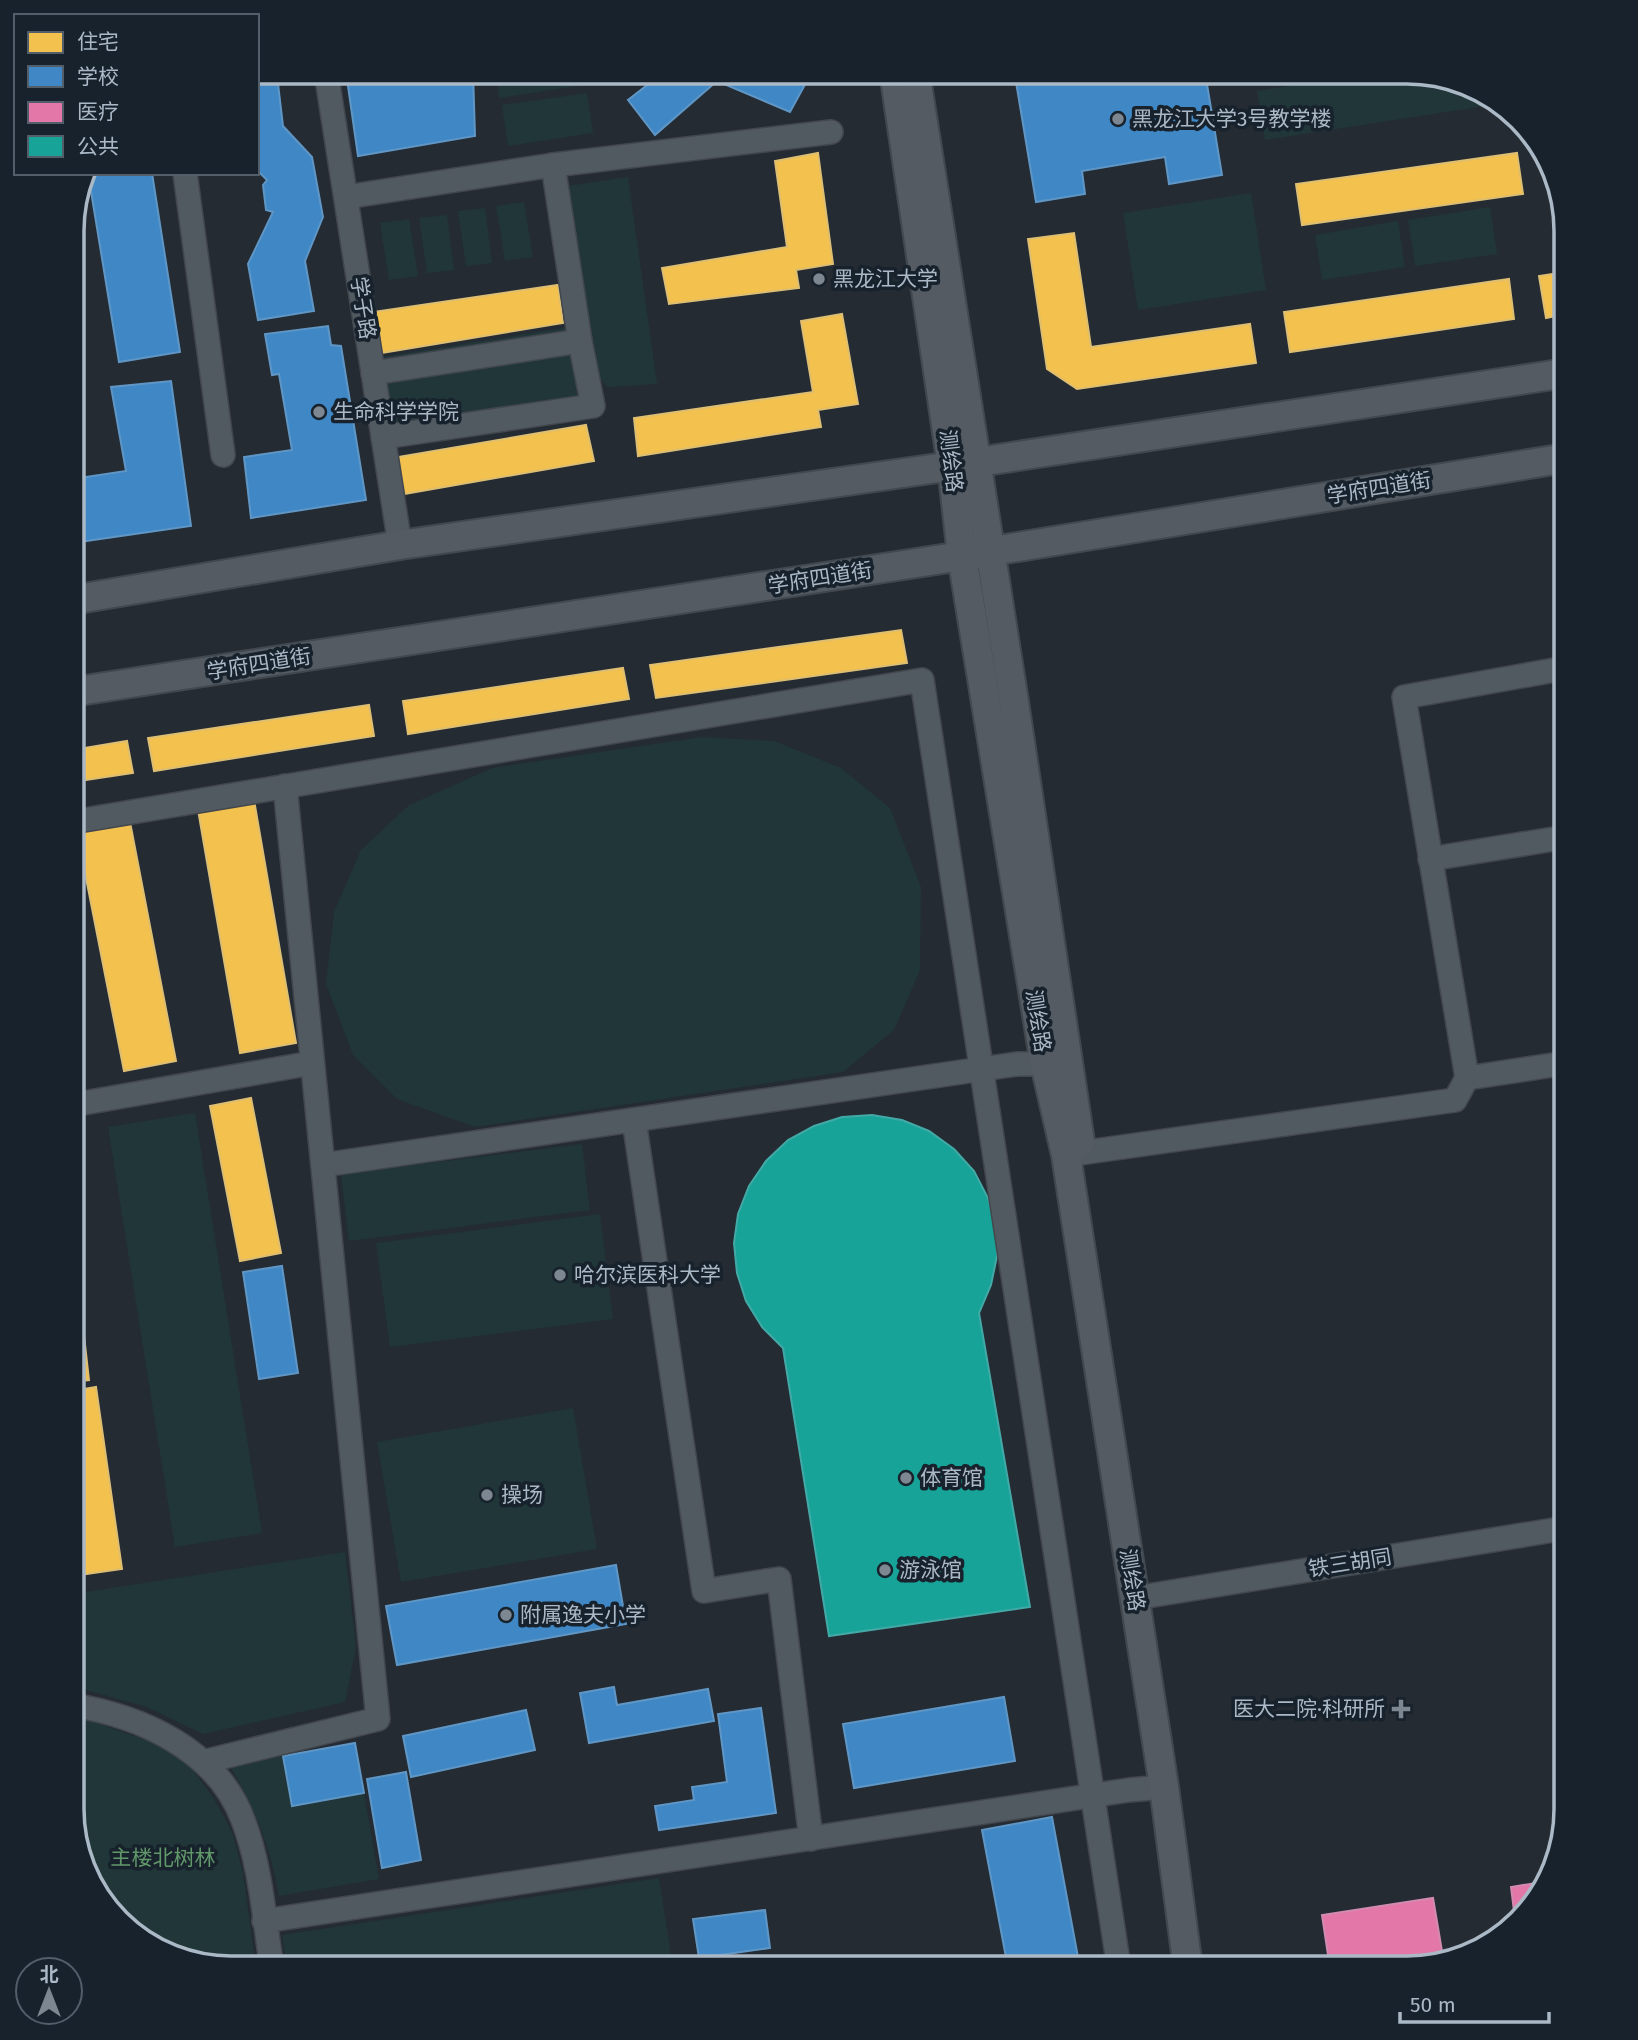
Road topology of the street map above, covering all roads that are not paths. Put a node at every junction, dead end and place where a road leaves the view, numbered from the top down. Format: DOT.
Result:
graph roads {
  1 [pos="329,84"];
  2 [pos="896,84"];
  3 [pos="916,84"];
  4 [pos="831,132"];
  5 [pos="554,165"];
  6 [pos="185,175"];
  7 [pos="346,197"];
  8 [pos="580,341"];
  9 [pos="373,373"];
  10 [pos="1554,375"];
  11 [pos="383,437"];
  12 [pos="223,455"];
  13 [pos="1554,460"];
  14 [pos="964,464"];
  15 [pos="400,545"];
  16 [pos="990,552"];
  17 [pos="962,556"];
  18 [pos="84,598"];
  19 [pos="1554,670"];
  20 [pos="84,690"];
  21 [pos="285,786"];
  22 [pos="84,820"];
  23 [pos="1554,838"];
  24 [pos="1430,859"];
  25 [pos="312,1063"];
  26 [pos="1045,1064"];
  27 [pos="1554,1065"];
  28 [pos="982,1069"];
  29 [pos="1467,1078"];
  30 [pos="84,1103"];
  31 [pos="634,1120"];
  32 [pos="1073,1154"];
  33 [pos="323,1165"];
  34 [pos="1554,1530"];
  35 [pos="1141,1597"];
  36 [pos="84,1708"];
  37 [pos="203,1762"];
  38 [pos="1164,1787"];
  39 [pos="1093,1796"];
  40 [pos="811,1839"];
  41 [pos="264,1921"];
  42 [pos="270,1956"];
  43 [pos="1117,1956"];
  44 [pos="1186,1956"];
  45 [pos="1201,1956"];
  1 -- 7 [label="street, 学子路"];
  2 -- 14 [label="main road, 测绘路"];
  3 -- 14 [label="main road, 测绘路"];
  4 -- 5 [label="street"];
  5 -- 7 [label="street"];
  5 -- 8 [label="street"];
  6 -- 12 [label="street"];
  7 -- 9 [label="street, 学子路"];
  8 -- 9 [label="street"];
  8 -- 11 [label="street"];
  9 -- 11 [label="street, 学子路"];
  10 -- 14 [label="main road"];
  11 -- 15 [label="street, 学子路"];
  13 -- 16 [label="main road, 学府四道街"];
  14 -- 15 [label="main road"];
  14 -- 16 [label="main road, 测绘路"];
  14 -- 17 [label="main road, 测绘路"];
  15 -- 18 [label="main road"];
  16 -- 17 [label="main road, 学府四道街"];
  16 -- 32 [label="main road, 测绘路"];
  17 -- 20 [label="main road, 学府四道街"];
  17 -- 26 [label="main road, 测绘路"];
  19 -- 24 [label="street"];
  21 -- 22 [label="street"];
  21 -- 25 [label="street"];
  21 -- 28 [label="street"];
  23 -- 24 [label="street"];
  24 -- 29 [label="street"];
  25 -- 30 [label="street"];
  25 -- 33 [label="street"];
  26 -- 28 [label="street"];
  26 -- 32 [label="main road, 测绘路"];
  27 -- 29 [label="street"];
  28 -- 31 [label="street"];
  28 -- 39 [label="street"];
  29 -- 32 [label="street"];
  31 -- 33 [label="street"];
  31 -- 40 [label="street"];
  32 -- 35 [label="main road, 测绘路"];
  33 -- 37 [label="street"];
  34 -- 35 [label="street, 铁三胡同"];
  35 -- 38 [label="main road, 测绘路"];
  35 -- 45 [label="main road, 测绘路"];
  36 -- 37 [label="street"];
  37 -- 41 [label="street"];
  38 -- 39 [label="street"];
  38 -- 44 [label="main road, 测绘路"];
  39 -- 40 [label="street"];
  39 -- 43 [label="street"];
  40 -- 41 [label="street"];
  41 -- 42 [label="street"];
}
